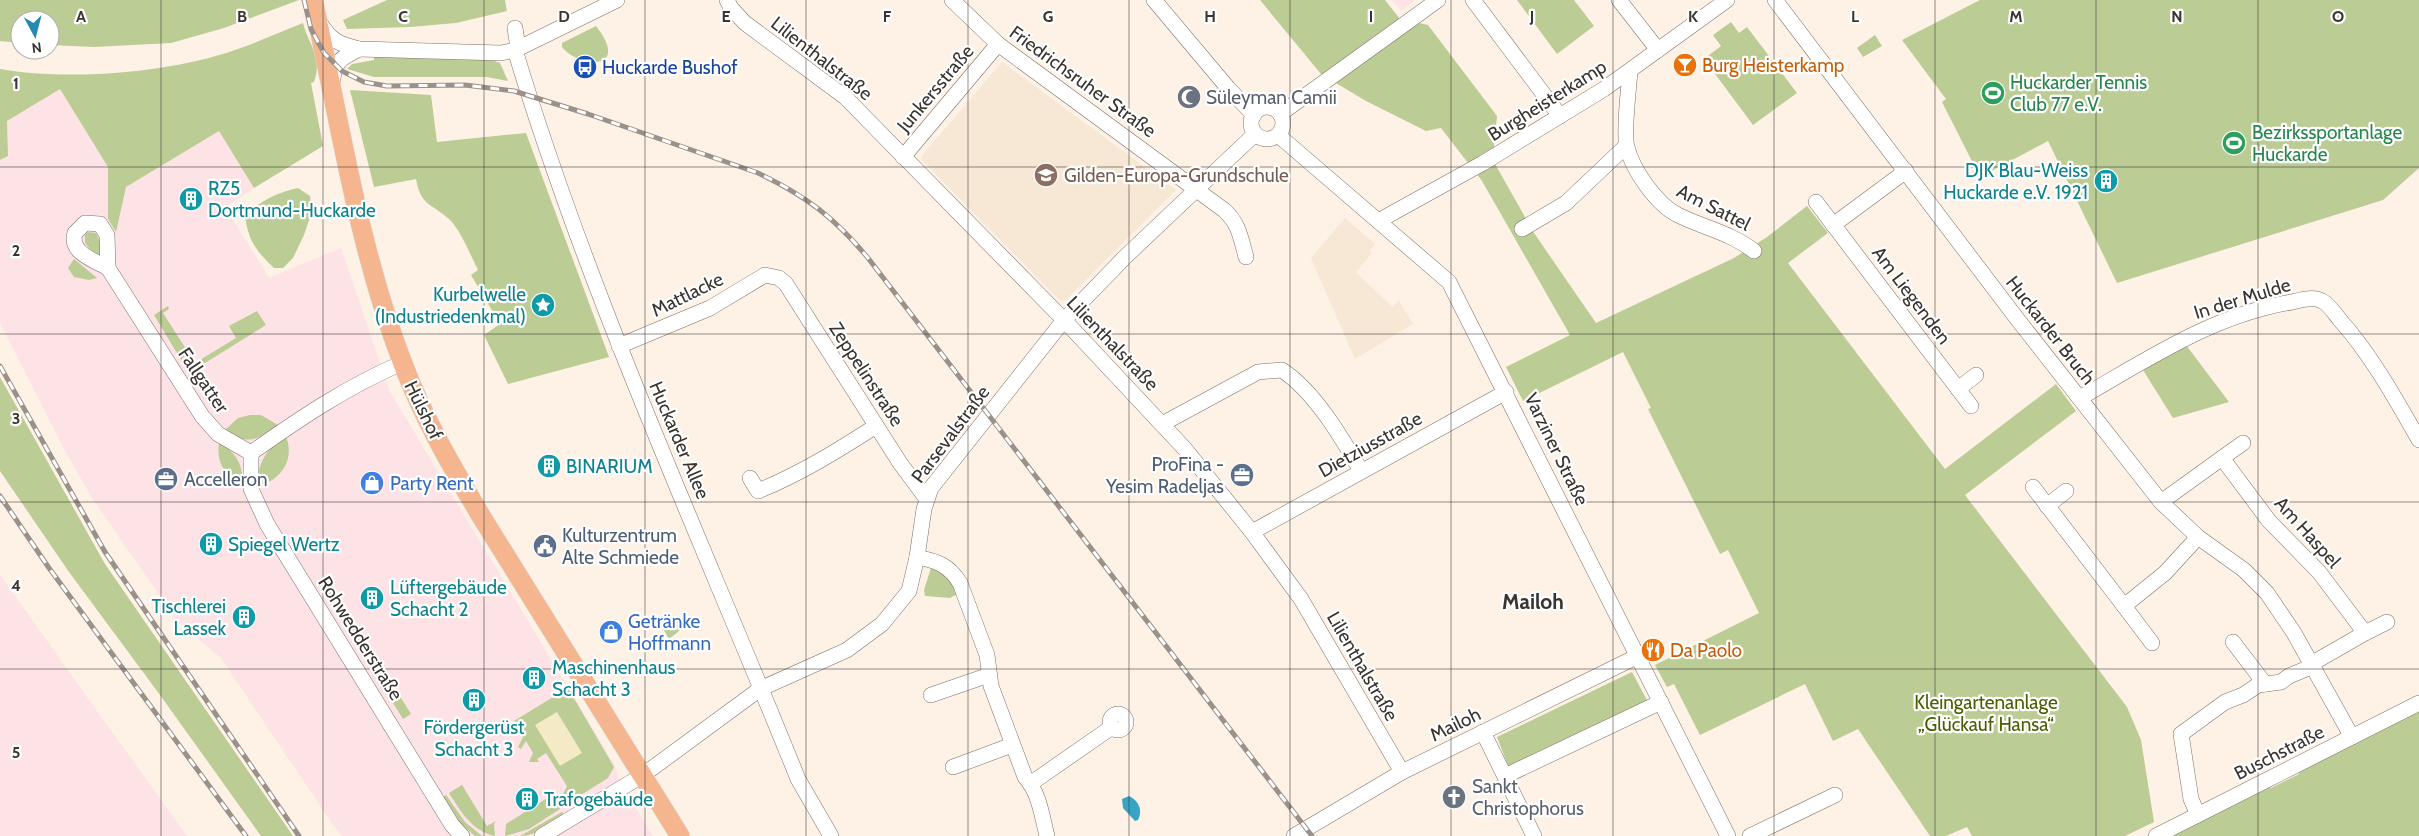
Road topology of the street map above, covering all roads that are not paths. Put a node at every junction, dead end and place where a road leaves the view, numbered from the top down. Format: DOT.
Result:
graph roads {
  1 [pos="617,0"];
  2 [pos="727,0"];
  3 [pos="952,0"];
  4 [pos="1154,0"];
  5 [pos="1438,0"];
  6 [pos="1473,0"];
  7 [pos="1619,0"];
  8 [pos="1727,0"];
  9 [pos="1775,0"];
  10 [pos="314,9"];
  11 [pos="515,28"];
  12 [pos="998,44"];
  13 [pos="360,49"];
  14 [pos="517,49"];
  15 [pos="1658,50"];
  16 [pos="1630,71"];
  17 [pos="331,88"];
  18 [pos="1280,114"];
  19 [pos="1254,115"];
  20 [pos="1560,116"];
  21 [pos="1255,134"];
  22 [pos="1278,134"];
  23 [pos="1626,146"];
  24 [pos="903,158"];
  25 [pos="1906,172"];
  26 [pos="1195,189"];
  27 [pos="1816,202"];
  28 [pos="1380,220"];
  29 [pos="1833,225"];
  30 [pos="1522,230"];
  31 [pos="1754,251"];
  32 [pos="1246,258"];
  33 [pos="108,268"];
  34 [pos="772,275"];
  35 [pos="1064,320"];
  36 [pos="619,346"];
  37 [pos="402,363"];
  38 [pos="1976,376"];
  39 [pos="1958,389"];
  40 [pos="1506,392"];
  41 [pos="2080,398"];
  42 [pos="1971,406"];
  43 [pos="1162,424"];
  44 [pos="876,426"];
  45 [pos="2419,440"];
  46 [pos="2243,443"];
  47 [pos="250,453"];
  48 [pos="2222,458"];
  49 [pos="1361,472"];
  50 [pos="750,478"];
  51 [pos="2033,487"];
  52 [pos="2066,491"];
  53 [pos="926,498"];
  54 [pos="2161,502"];
  55 [pos="2047,506"];
  56 [pos="1252,532"];
  57 [pos="2198,537"];
  58 [pos="917,557"];
  59 [pos="2124,606"];
  60 [pos="2387,622"];
  61 [pos="2365,633"];
  62 [pos="2152,642"];
  63 [pos="2234,642"];
  64 [pos="1638,656"];
  65 [pos="2312,665"];
  66 [pos="989,675"];
  67 [pos="2265,684"];
  68 [pos="760,689"];
  69 [pos="931,695"];
  70 [pos="1661,702"];
  71 [pos="2419,703"];
  72 [pos="1112,728"];
  73 [pos="1483,732"];
  74 [pos="2352,737"];
  75 [pos="1012,745"];
  76 [pos="953,767"];
  77 [pos="1402,772"];
  78 [pos="643,775"];
  79 [pos="1505,776"];
  80 [pos="1030,784"];
  81 [pos="1834,795"];
  82 [pos="2198,815"];
  83 [pos="462,836"];
  84 [pos="542,836"];
  85 [pos="680,836"];
  86 [pos="831,836"];
  87 [pos="1047,836"];
  88 [pos="1294,836"];
  89 [pos="1534,836"];
  90 [pos="1728,836"];
  91 [pos="1750,836"];
  92 [pos="2156,836"];
  1 -- 14 [label="street"];
  2 -- 24 [label="street, Lilienthalstraße"];
  3 -- 12 [label="street, Friedrichsruher Straße"];
  4 -- 19 [label="street"];
  5 -- 18 [label="street"];
  6 -- 20 [label="street"];
  7 -- 15 [label="street"];
  8 -- 15 [label="street, Burgheisterkamp"];
  9 -- 25 [label="street, Huckarder Bruch"];
  10 -- 13 [label="street"];
  10 -- 17 [label="main road, Hülshof"];
  11 -- 14 [label="street, Huckarder Allee"];
  12 -- 24 [label="street, Junkersstraße"];
  12 -- 26 [label="street, Friedrichsruher Straße"];
  13 -- 14 [label="street"];
  13 -- 17 [label="street"];
  14 -- 36 [label="street, Huckarder Allee"];
  15 -- 16 [label="street, Burgheisterkamp"];
  16 -- 20 [label="street, Burgheisterkamp"];
  16 -- 23 [label="street"];
  17 -- 37 [label="main road, Hülshof"];
  18 -- 19 [label="street"];
  18 -- 22 [label="street"];
  19 -- 21 [label="street"];
  20 -- 28 [label="street, Burgheisterkamp"];
  21 -- 22 [label="street"];
  21 -- 26 [label="street, Parsevalstraße"];
  22 -- 28 [label="street, Varziner Straße"];
  23 -- 30 [label="street"];
  23 -- 31 [label="street, Am Sattel"];
  24 -- 35 [label="street, Lilienthalstraße"];
  25 -- 29 [label="street"];
  25 -- 41 [label="street, Huckarder Bruch"];
  26 -- 32 [label="street, Friedrichsruher Straße"];
  26 -- 35 [label="street, Parsevalstraße"];
  27 -- 29 [label="street, Am Liegenden"];
  28 -- 40 [label="street, Varziner Straße"];
  29 -- 39 [label="street, Am Liegenden"];
  33 -- 47 [label="street, Fallgatter"];
  34 -- 36 [label="street, Mattlacke"];
  34 -- 44 [label="street, Zeppelinstraße"];
  35 -- 43 [label="street, Lilienthalstraße"];
  35 -- 53 [label="street, Parsevalstraße"];
  36 -- 68 [label="street, Huckarder Allee"];
  37 -- 47 [label="street"];
  37 -- 78 [label="main road, Hülshof"];
  38 -- 39 [label="street"];
  39 -- 42 [label="street, Am Liegenden"];
  40 -- 49 [label="street, Dietziusstraße"];
  40 -- 64 [label="street, Varziner Straße"];
  41 -- 45 [label="street, In der Mulde"];
  41 -- 54 [label="street, Huckarder Bruch"];
  43 -- 49 [label="street"];
  43 -- 56 [label="street, Lilienthalstraße"];
  44 -- 50 [label="street"];
  44 -- 53 [label="street, Zeppelinstraße"];
  46 -- 48 [label="street"];
  47 -- 83 [label="street, Rohwedderstraße"];
  48 -- 54 [label="street"];
  48 -- 61 [label="street, Am Haspel"];
  49 -- 56 [label="street, Dietziusstraße"];
  51 -- 55 [label="street"];
  52 -- 55 [label="street"];
  53 -- 58 [label="street, Parsevalstraße"];
  54 -- 57 [label="street, Huckarder Bruch"];
  55 -- 59 [label="street"];
  56 -- 77 [label="street, Lilienthalstraße"];
  57 -- 59 [label="street"];
  57 -- 65 [label="street, Huckarder Bruch"];
  58 -- 66 [label="street"];
  58 -- 68 [label="street, Parsevalstraße"];
  59 -- 62 [label="street"];
  60 -- 61 [label="street"];
  61 -- 65 [label="street"];
  63 -- 67 [label="street"];
  64 -- 70 [label="street, Varziner Straße"];
  64 -- 73 [label="street, Mailoh"];
  65 -- 67 [label="street"];
  65 -- 74 [label="street, Huckarder Bruch"];
  66 -- 69 [label="street"];
  66 -- 75 [label="street"];
  67 -- 82 [label="street"];
  68 -- 78 [label="street, Parsevalstraße"];
  68 -- 86 [label="street, Huckarder Allee"];
  70 -- 79 [label="street"];
  70 -- 90 [label="street, Varziner Straße"];
  71 -- 74 [label="street, Buschstraße"];
  72 -- 80 [label="street"];
  73 -- 77 [label="street, Mailoh"];
  73 -- 79 [label="street"];
  74 -- 82 [label="street, Buschstraße"];
  75 -- 76 [label="street"];
  75 -- 80 [label="street"];
  77 -- 88 [label="street, Mailoh"];
  78 -- 84 [label="street"];
  78 -- 85 [label="main road, Hülshof"];
  79 -- 89 [label="street"];
  80 -- 87 [label="street"];
  81 -- 91 [label="street"];
  82 -- 92 [label="street, Buschstraße"];
}
